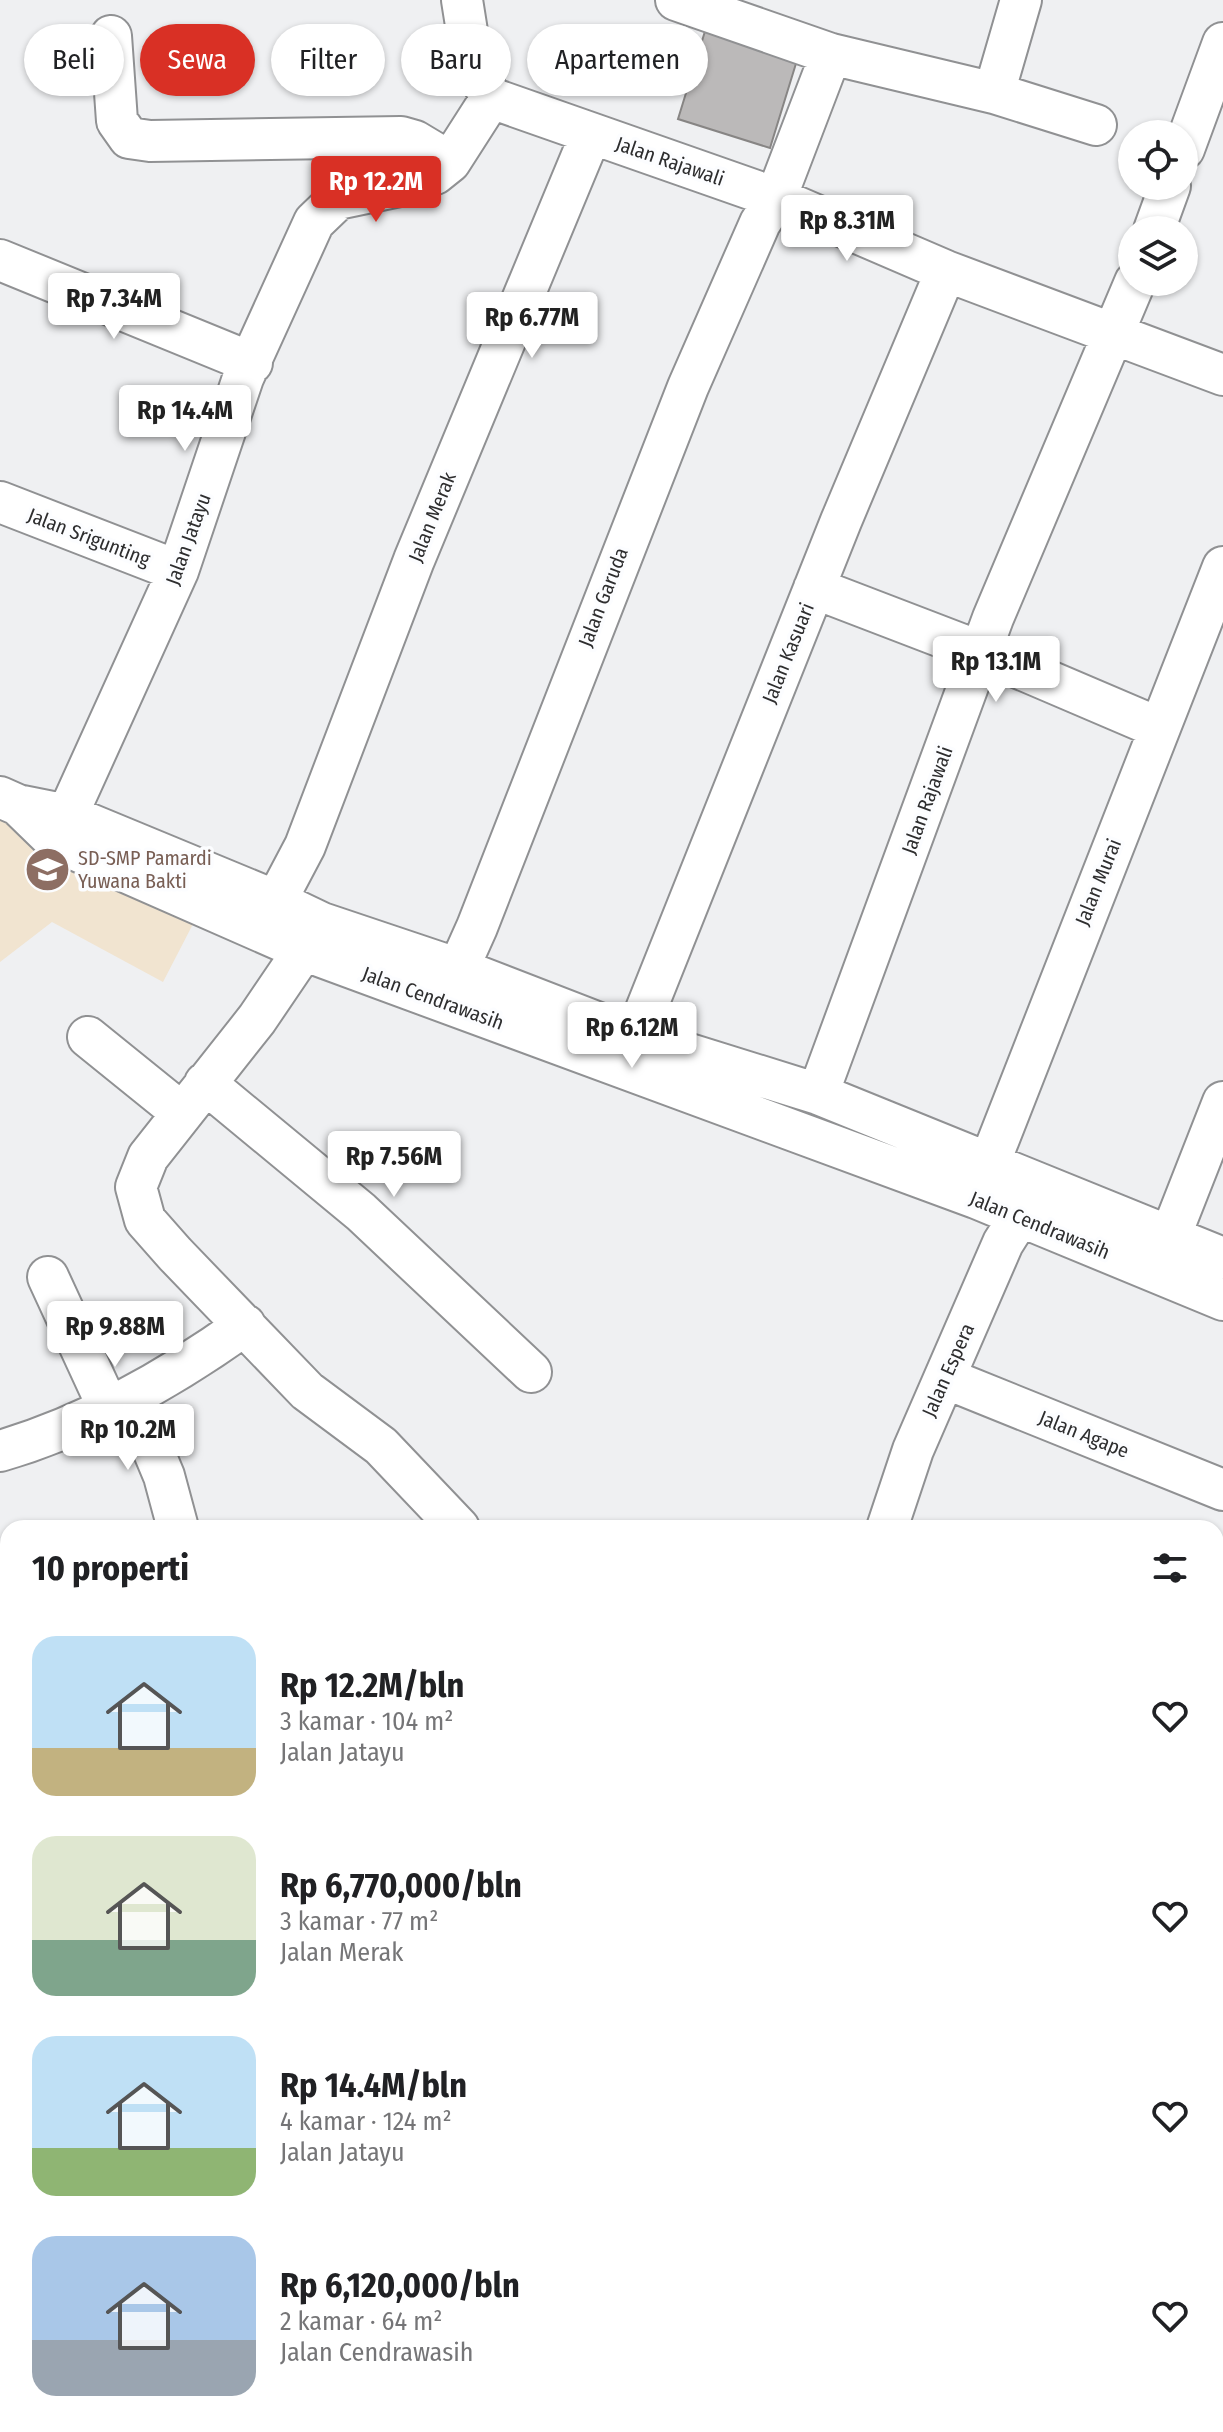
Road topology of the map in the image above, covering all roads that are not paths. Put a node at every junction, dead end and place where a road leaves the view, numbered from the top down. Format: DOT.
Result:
graph roads {
  1 [pos="462,0"];
  2 [pos="676,0"];
  3 [pos="1021,0"];
  4 [pos="1223,43"];
  5 [pos="831,54"];
  6 [pos="994,93"];
  7 [pos="115,96"];
  8 [pos="491,98"];
  9 [pos="1195,120"];
  10 [pos="1096,125"];
  11 [pos="591,134"];
  12 [pos="450,162"];
  13 [pos="776,198"];
  14 [pos="0,260"];
  15 [pos="946,271"];
  16 [pos="1130,296"];
  17 [pos="1117,332"];
  18 [pos="252,363"];
  19 [pos="1223,375"];
  20 [pos="0,502"];
  21 [pos="1223,567"];
  22 [pos="178,571"];
  23 [pos="814,588"];
  24 [pos="981,652"];
  25 [pos="1159,728"];
  26 [pos="9,801"];
  27 [pos="61,828"];
  28 [pos="276,901"];
  29 [pos="312,937"];
  30 [pos="452,986"];
  31 [pos="88,1037"];
  32 [pos="635,1037"];
  33 [pos="818,1094"];
  34 [pos="194,1098"];
  35 [pos="1223,1102"];
  36 [pos="983,1180"];
  37 [pos="1020,1216"];
  38 [pos="1170,1237"];
  39 [pos="1223,1258"];
  40 [pos="48,1277"];
  41 [pos="1223,1300"];
  42 [pos="245,1325"];
  43 [pos="531,1372"];
  44 [pos="945,1378"];
  45 [pos="120,1402"];
  46 [pos="0,1451"];
  47 [pos="1223,1490"];
  48 [pos="176,1520"];
  49 [pos="451,1520"];
  50 [pos="890,1520"];
  1 -- 8 [label="street"];
  2 -- 5 [label="street"];
  3 -- 6 [label="street"];
  4 -- 9 [label="street"];
  5 -- 6 [label="street"];
  5 -- 13 [label="street, Jalan Garuda"];
  6 -- 10 [label="street"];
  7 -- 12 [label="street"];
  8 -- 11 [label="street, Jalan Rajawali"];
  8 -- 12 [label="street, Jalan Jatayu"];
  11 -- 13 [label="street, Jalan Rajawali"];
  11 -- 28 [label="street, Jalan Merak"];
  12 -- 18 [label="street, Jalan Jatayu"];
  13 -- 15 [label="street, Jalan Rajawali"];
  13 -- 30 [label="street, Jalan Garuda"];
  14 -- 18 [label="street"];
  15 -- 17 [label="street, Jalan Rajawali"];
  15 -- 23 [label="street, Jalan Kasuari"];
  16 -- 17 [label="street"];
  17 -- 19 [label="street, Jalan Rajawali"];
  17 -- 24 [label="street, Jalan Rajawali"];
  18 -- 22 [label="street, Jalan Jatayu"];
  20 -- 22 [label="street, Jalan Srigunting"];
  21 -- 25 [label="street, Jalan Murai"];
  22 -- 27 [label="street, Jalan Jatayu"];
  23 -- 24 [label="street"];
  23 -- 32 [label="street, Jalan Kasuari"];
  24 -- 25 [label="street"];
  24 -- 33 [label="street, Jalan Rajawali"];
  25 -- 36 [label="street, Jalan Murai"];
  26 -- 27 [label="street, Jalan Cendrawasih"];
  27 -- 28 [label="street, Jalan Cendrawasih"];
  27 -- 29 [label="street, Jalan Cendrawasih"];
  28 -- 29 [label="street, Jalan Cendrawasih"];
  29 -- 30 [label="street, Jalan Cendrawasih"];
  29 -- 34 [label="street"];
  30 -- 32 [label="street, Jalan Cendrawasih"];
  30 -- 36 [label="street, Jalan Cendrawasih"];
  31 -- 34 [label="street"];
  32 -- 33 [label="street, Jalan Cendrawasih"];
  33 -- 36 [label="street, Jalan Cendrawasih"];
  34 -- 42 [label="street"];
  34 -- 43 [label="street"];
  35 -- 38 [label="street"];
  36 -- 37 [label="street, Jalan Cendrawasih"];
  36 -- 38 [label="street, Jalan Cendrawasih"];
  37 -- 41 [label="street, Jalan Cendrawasih"];
  37 -- 44 [label="street, Jalan Espera"];
  38 -- 39 [label="street, Jalan Cendrawasih"];
  40 -- 45 [label="street"];
  42 -- 45 [label="street"];
  42 -- 49 [label="street"];
  44 -- 47 [label="street, Jalan Agape"];
  44 -- 50 [label="street, Jalan Espera"];
  45 -- 46 [label="street"];
  45 -- 48 [label="street"];
}
